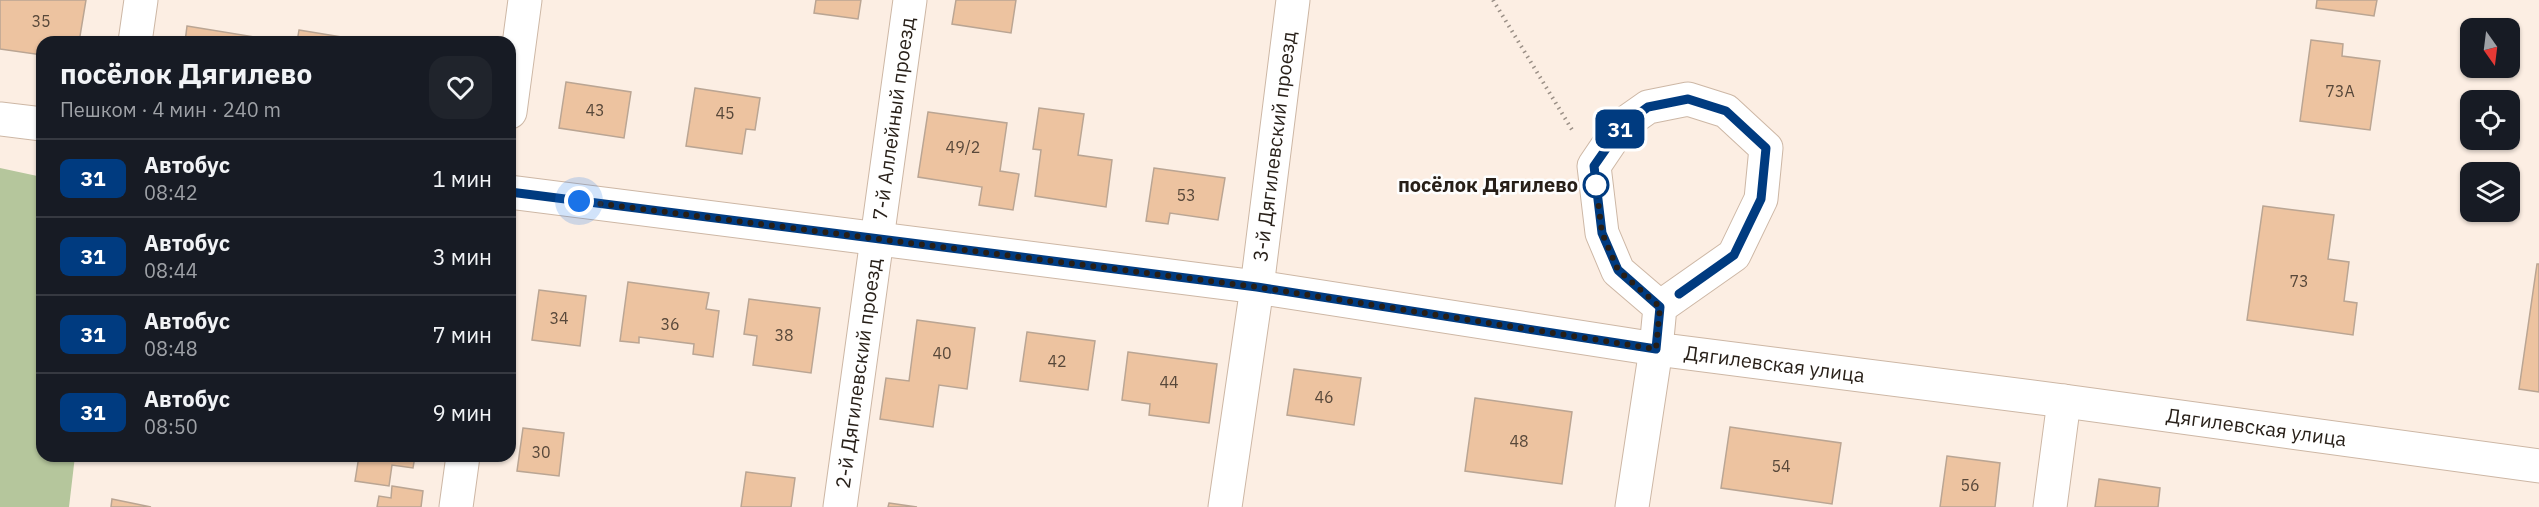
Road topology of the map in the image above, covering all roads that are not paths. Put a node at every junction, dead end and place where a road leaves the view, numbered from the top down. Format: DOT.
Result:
graph roads {
  1 [pos="141,0"];
  2 [pos="525,0"];
  3 [pos="910,0"];
  4 [pos="1293,0"];
  5 [pos="136,36"];
  6 [pos="516,67"];
  7 [pos="0,119"];
  8 [pos="36,123"];
  9 [pos="516,193"];
  10 [pos="877,238"];
  11 [pos="1257,287"];
  12 [pos="1660,307"];
  13 [pos="1656,349"];
  14 [pos="2064,400"];
  15 [pos="462,462"];
  16 [pos="2539,466"];
  17 [pos="456,507"];
  18 [pos="840,507"];
  19 [pos="1225,507"];
  20 [pos="1632,507"];
  21 [pos="2050,507"];
  1 -- 5 [label="street"];
  2 -- 6 [label="street"];
  3 -- 10 [label="street, 7-й Аллейный проезд"];
  4 -- 11 [label="street, 3-й Дягилевский проезд"];
  7 -- 8 [label="street"];
  9 -- 10 [label="street, Дягилевская улица"];
  10 -- 11 [label="street, Дягилевская улица"];
  10 -- 18 [label="street, 2-й Дягилевский проезд"];
  11 -- 13 [label="street, Дягилевская улица"];
  11 -- 19 [label="street, 3-й Дягилевский проезд"];
  12 -- 12 [label="street"];
  12 -- 13 [label="street"];
  13 -- 14 [label="street, Дягилевская улица"];
  13 -- 20 [label="street"];
  14 -- 16 [label="street, Дягилевская улица"];
  14 -- 21 [label="street"];
  15 -- 17 [label="street"];
}
